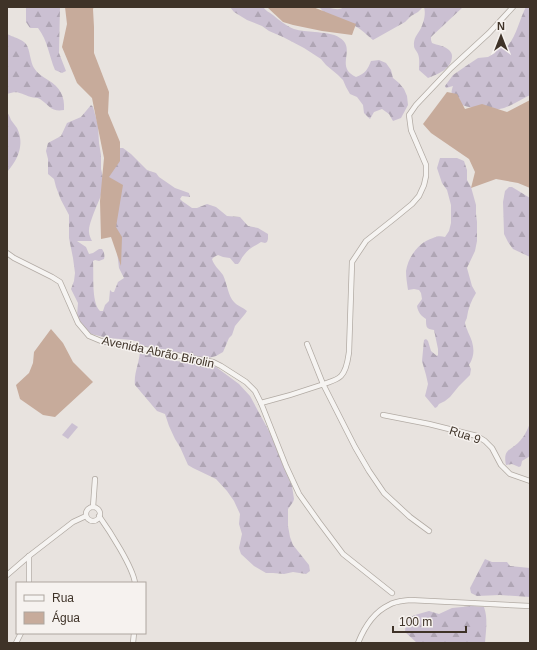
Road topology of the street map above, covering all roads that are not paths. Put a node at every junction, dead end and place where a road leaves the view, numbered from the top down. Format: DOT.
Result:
graph roads {
  1 [pos="513,7"];
  2 [pos="7,254"];
  3 [pos="307,344"];
  4 [pos="324,384"];
  5 [pos="261,403"];
  6 [pos="384,415"];
  7 [pos="95,479"];
  8 [pos="530,481"];
  9 [pos="93,507"];
  10 [pos="86,516"];
  11 [pos="99,516"];
  12 [pos="429,531"];
  13 [pos="29,556"];
  14 [pos="7,574"];
  15 [pos="29,582"];
  16 [pos="135,582"];
  17 [pos="392,593"];
  18 [pos="530,606"];
  19 [pos="20,634"];
  20 [pos="16,643"];
  21 [pos="358,643"];
  1 -- 4 [label="street"];
  2 -- 5 [label="street, Avenida Abrão Birolin"];
  3 -- 4 [label="street"];
  4 -- 5 [label="street"];
  4 -- 12 [label="street"];
  5 -- 17 [label="street, Avenida Abrão Birolin"];
  6 -- 8 [label="street, Rua 9"];
  7 -- 9 [label="street"];
  9 -- 10 [label="street"];
  9 -- 11 [label="street"];
  10 -- 11 [label="street"];
  10 -- 13 [label="street"];
  11 -- 16 [label="street"];
  13 -- 14 [label="street"];
  13 -- 15 [label="street"];
  18 -- 21 [label="street"];
  19 -- 20 [label="street"];
}
